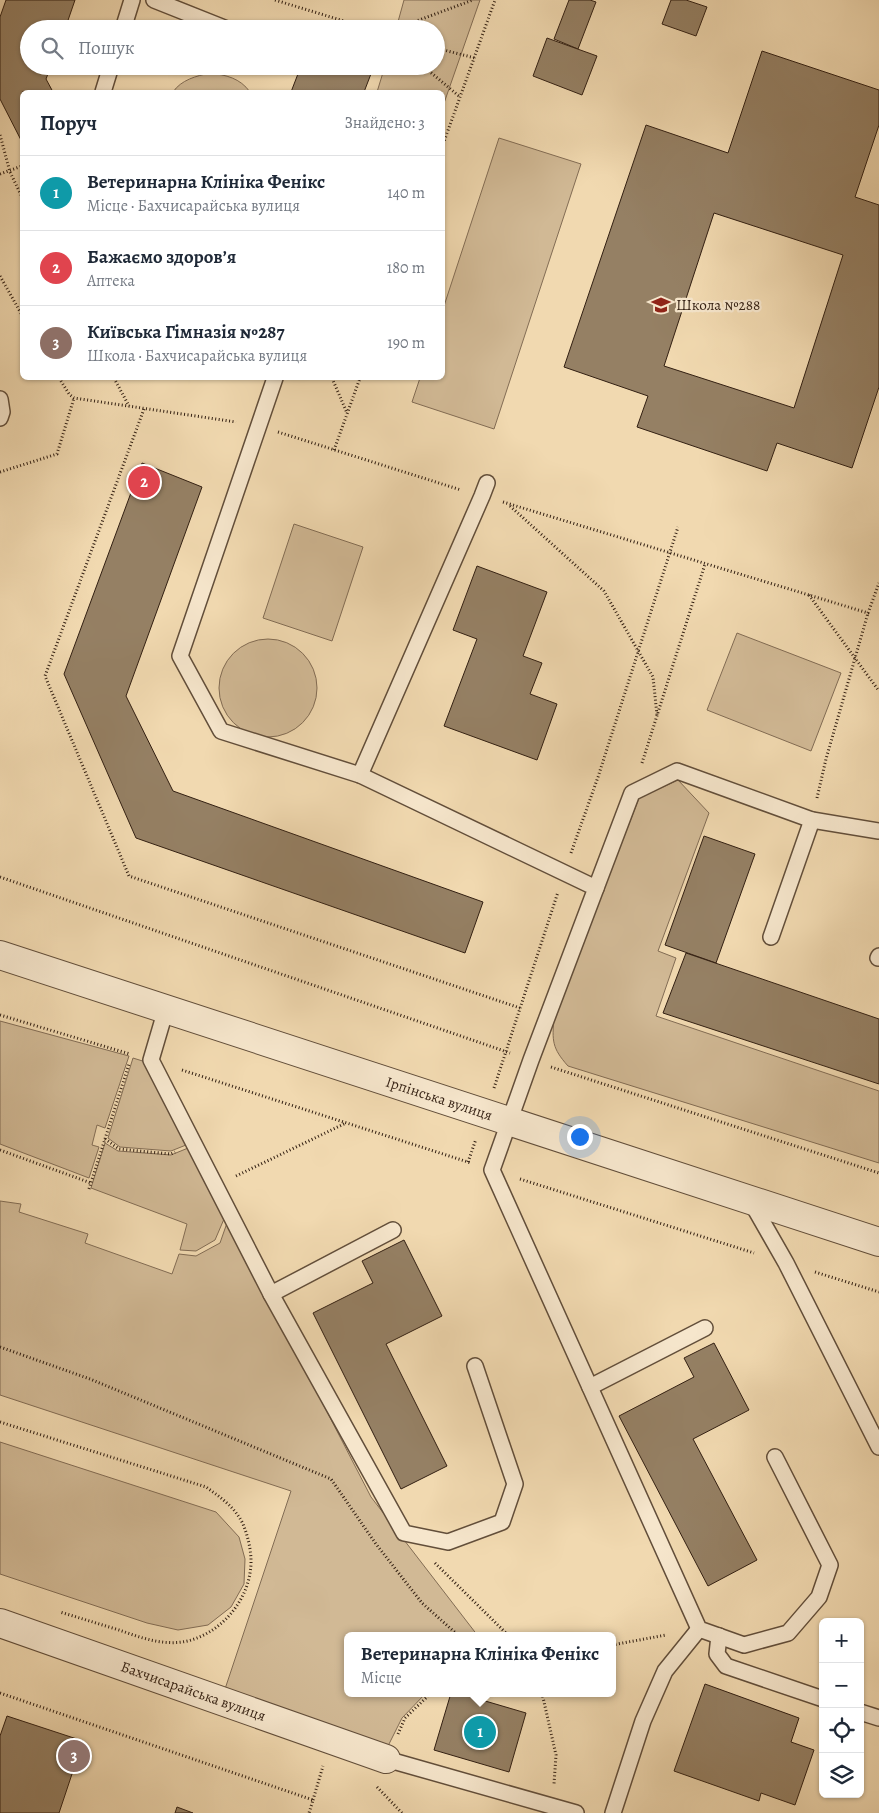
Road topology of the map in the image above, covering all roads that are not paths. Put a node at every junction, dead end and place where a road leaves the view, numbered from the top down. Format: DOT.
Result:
graph roads {
  1 [pos="132,0"];
  2 [pos="154,0"];
  3 [pos="126,20"];
  4 [pos="204,20"];
  5 [pos="108,75"];
  6 [pos="104,90"];
  7 [pos="274,380"];
  8 [pos="0,399"];
  9 [pos="0,418"];
  10 [pos="484,490"];
  11 [pos="360,775"];
  12 [pos="812,820"];
  13 [pos="879,831"];
  14 [pos="596,888"];
  15 [pos="771,937"];
  16 [pos="0,955"];
  17 [pos="166,1009"];
  18 [pos="509,1121"];
  19 [pos="750,1200"];
  20 [pos="393,1230"];
  21 [pos="879,1242"];
  22 [pos="271,1294"];
  23 [pos="705,1328"];
  24 [pos="475,1366"];
  25 [pos="590,1387"];
  26 [pos="879,1447"];
  27 [pos="775,1457"];
  28 [pos="0,1623"];
  29 [pos="699,1629"];
  30 [pos="719,1636"];
  31 [pos="819,1698"];
  32 [pos="864,1713"];
  33 [pos="879,1718"];
  34 [pos="386,1759"];
  35 [pos="575,1813"];
  36 [pos="613,1813"];
  1 -- 3 [label="lane"];
  2 -- 4 [label="lane"];
  5 -- 6 [label="lane"];
  7 -- 11 [label="lane"];
  8 -- 9 [label="lane"];
  10 -- 11 [label="lane"];
  11 -- 14 [label="lane"];
  12 -- 13 [label="lane"];
  12 -- 14 [label="lane"];
  12 -- 15 [label="lane"];
  14 -- 18 [label="lane"];
  16 -- 17 [label="street, Ірпінська вулиця"];
  17 -- 18 [label="street, Ірпінська вулиця"];
  17 -- 22 [label="lane"];
  18 -- 19 [label="street, Ірпінська вулиця"];
  18 -- 25 [label="lane"];
  19 -- 21 [label="street, Ірпінська вулиця"];
  19 -- 26 [label="lane"];
  20 -- 22 [label="lane"];
  22 -- 24 [label="lane"];
  23 -- 25 [label="lane"];
  25 -- 29 [label="lane"];
  27 -- 30 [label="lane"];
  28 -- 34 [label="street, Бахчисарайська вулиця"];
  29 -- 30 [label="lane"];
  29 -- 36 [label="lane"];
  30 -- 31 [label="lane"];
  32 -- 33 [label="lane"];
  34 -- 35 [label="lane"];
}
